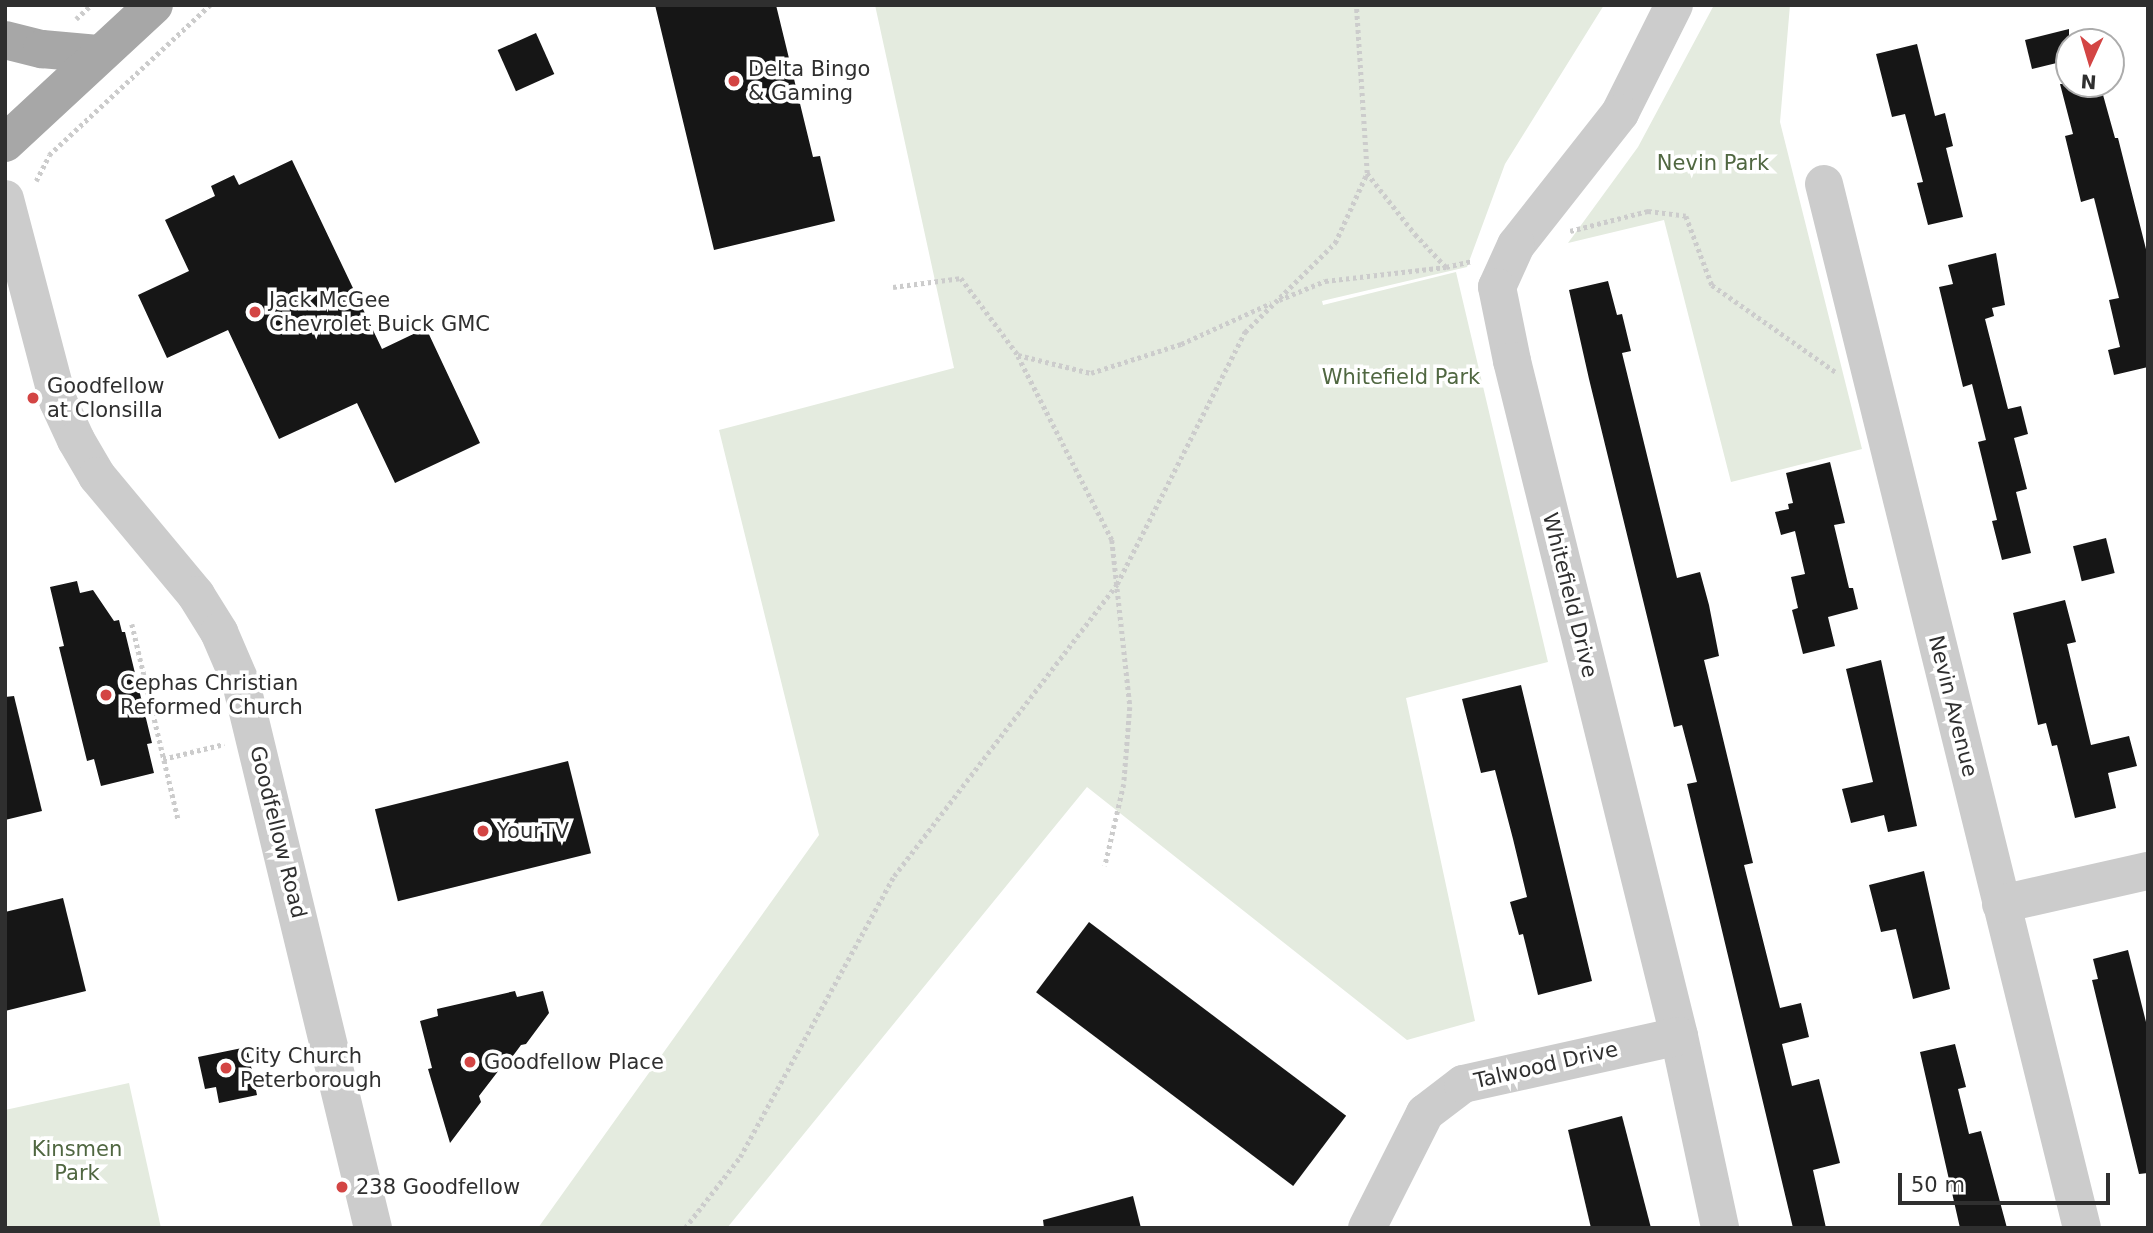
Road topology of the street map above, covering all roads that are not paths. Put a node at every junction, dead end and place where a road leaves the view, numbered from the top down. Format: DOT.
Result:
graph roads {
  1 [pos="154,5"];
  2 [pos="1674,5"];
  3 [pos="5,40"];
  4 [pos="98,54"];
  5 [pos="5,143"];
  6 [pos="1824,184"];
  7 [pos="21,190"];
  8 [pos="2148,871"];
  9 [pos="2001,904"];
  10 [pos="1679,1036"];
  11 [pos="373,1228"];
  12 [pos="1367,1228"];
  13 [pos="1720,1228"];
  14 [pos="2082,1228"];
  1 -- 4 [label="main road"];
  2 -- 10 [label="street, Whitefield Drive"];
  3 -- 4 [label="main road"];
  4 -- 5 [label="main road"];
  6 -- 9 [label="street, Nevin Avenue"];
  7 -- 11 [label="street, Goodfellow Road"];
  8 -- 9 [label="street"];
  9 -- 14 [label="street, Nevin Avenue"];
  10 -- 12 [label="street, Talwood Drive"];
  10 -- 13 [label="street, Whitefield Drive"];
}
